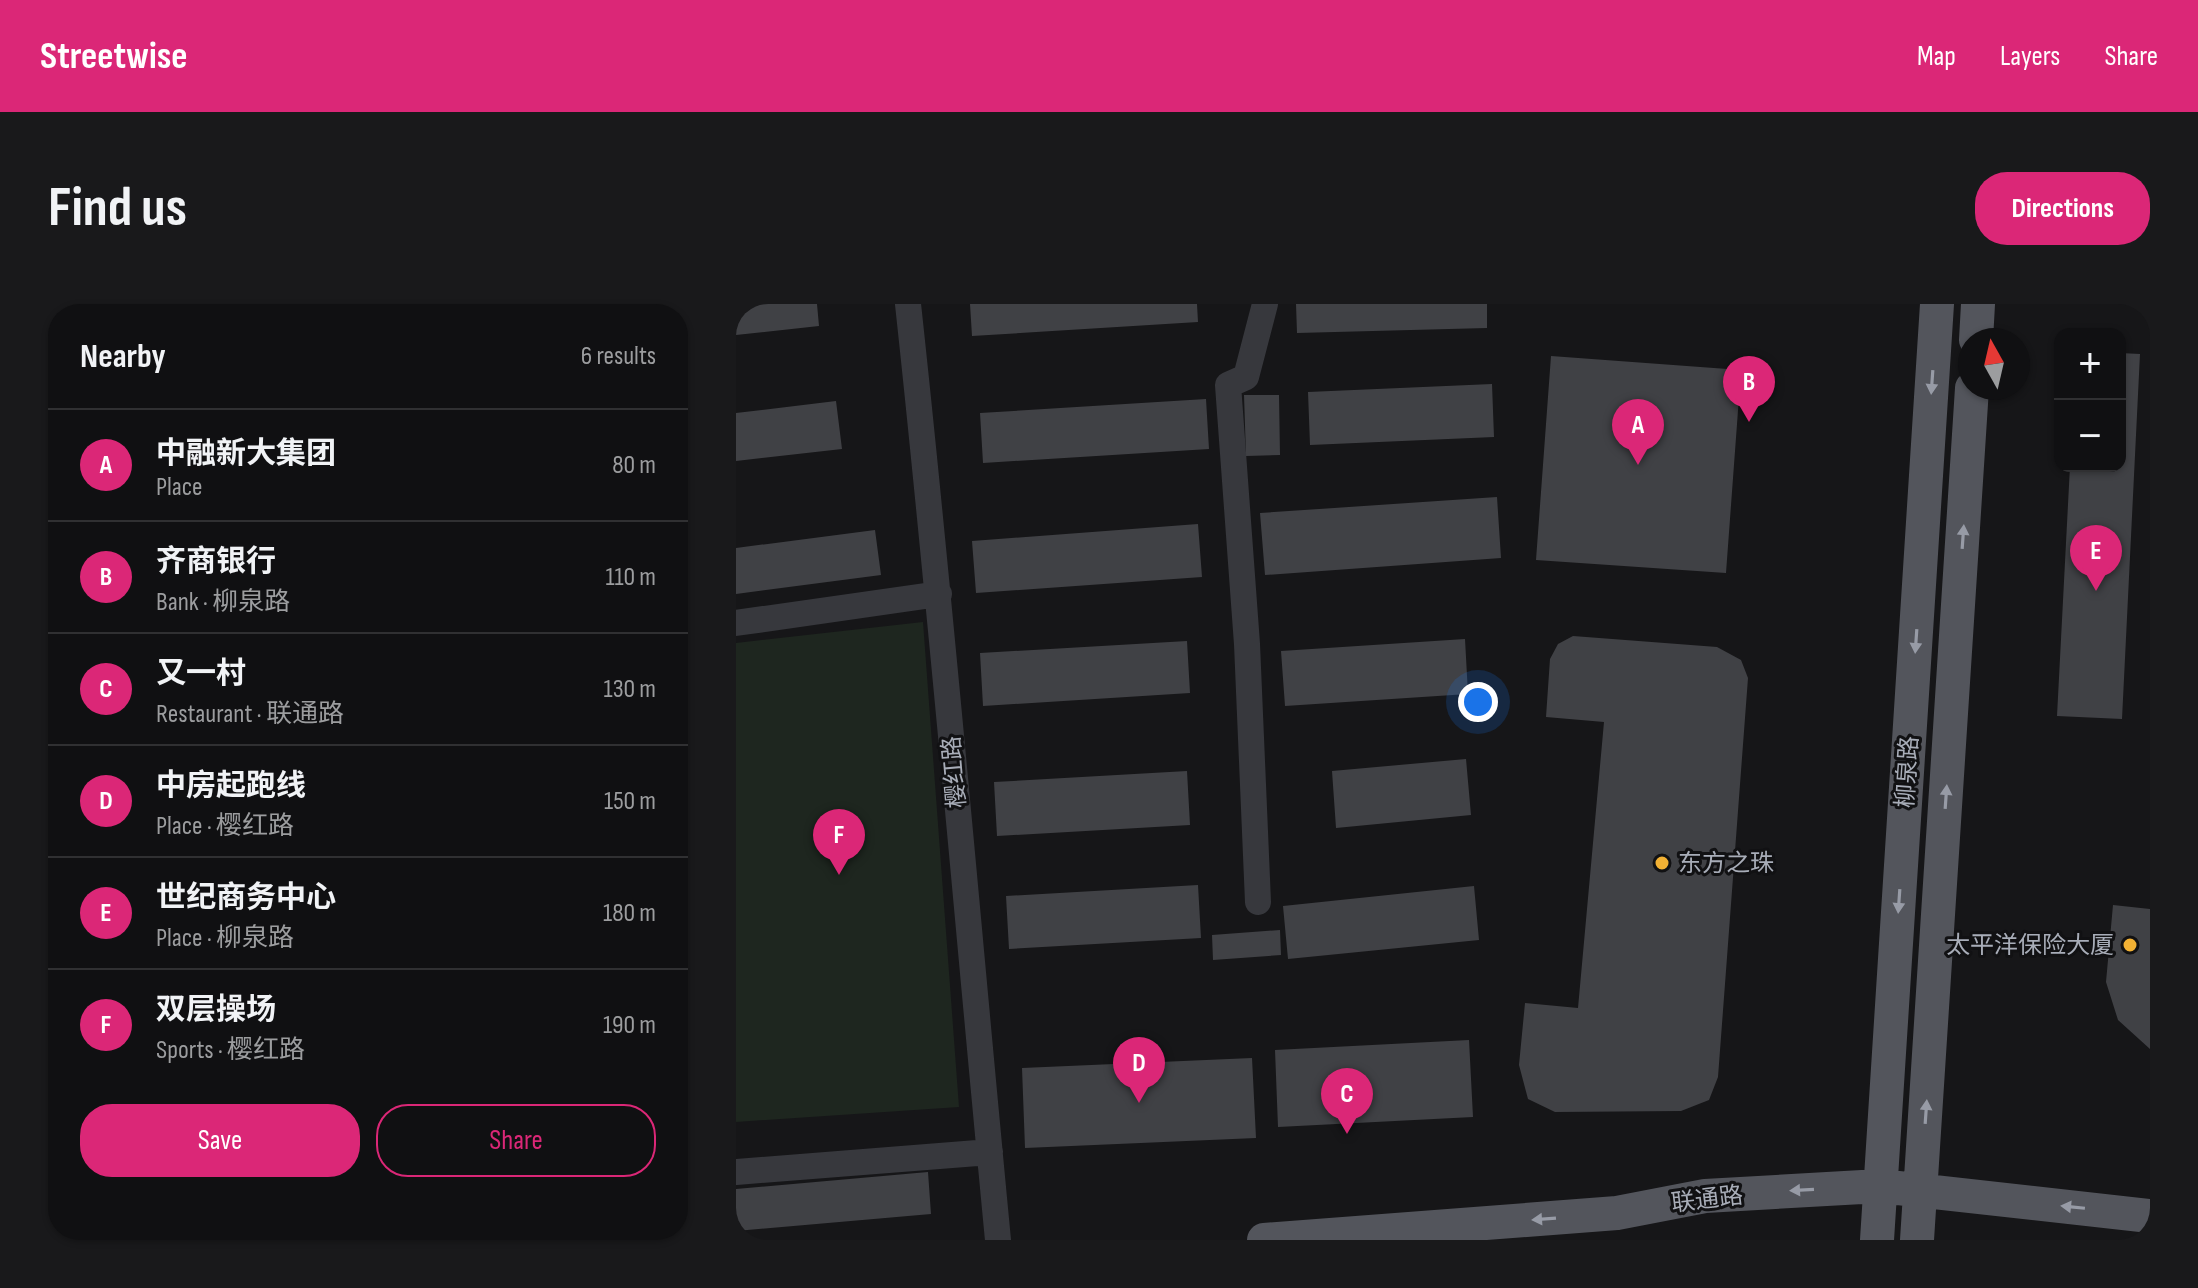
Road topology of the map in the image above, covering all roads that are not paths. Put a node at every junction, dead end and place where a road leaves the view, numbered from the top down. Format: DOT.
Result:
graph roads {
  1 [pos="908,304"];
  2 [pos="1265,304"];
  3 [pos="1937,304"];
  4 [pos="1978,304"];
  5 [pos="1977,328"];
  6 [pos="1971,400"];
  7 [pos="939,594"];
  8 [pos="736,623"];
  9 [pos="1258,902"];
  10 [pos="990,1152"];
  11 [pos="736,1172"];
  12 [pos="1880,1186"];
  13 [pos="1921,1190"];
  14 [pos="2150,1216"];
  15 [pos="998,1240"];
  16 [pos="1264,1240"];
  17 [pos="1877,1240"];
  18 [pos="1917,1240"];
  1 -- 7 [label="street, 樱红路"];
  2 -- 9 [label="street"];
  3 -- 12 [label="main road, 柳泉路, one-way"];
  4 -- 5 [label="main road"];
  13 -- 6 [label="main road, 柳泉路, one-way"];
  7 -- 8 [label="street"];
  7 -- 10 [label="street, 樱红路"];
  10 -- 11 [label="street"];
  10 -- 15 [label="street, 樱红路"];
  12 -- 13 [label="main road, 联通路"];
  12 -- 16 [label="main road, 联通路, one-way"];
  12 -- 17 [label="main road, 柳泉路"];
  14 -- 13 [label="main road, 联通路, one-way"];
  13 -- 18 [label="main road, 柳泉路"];
}
